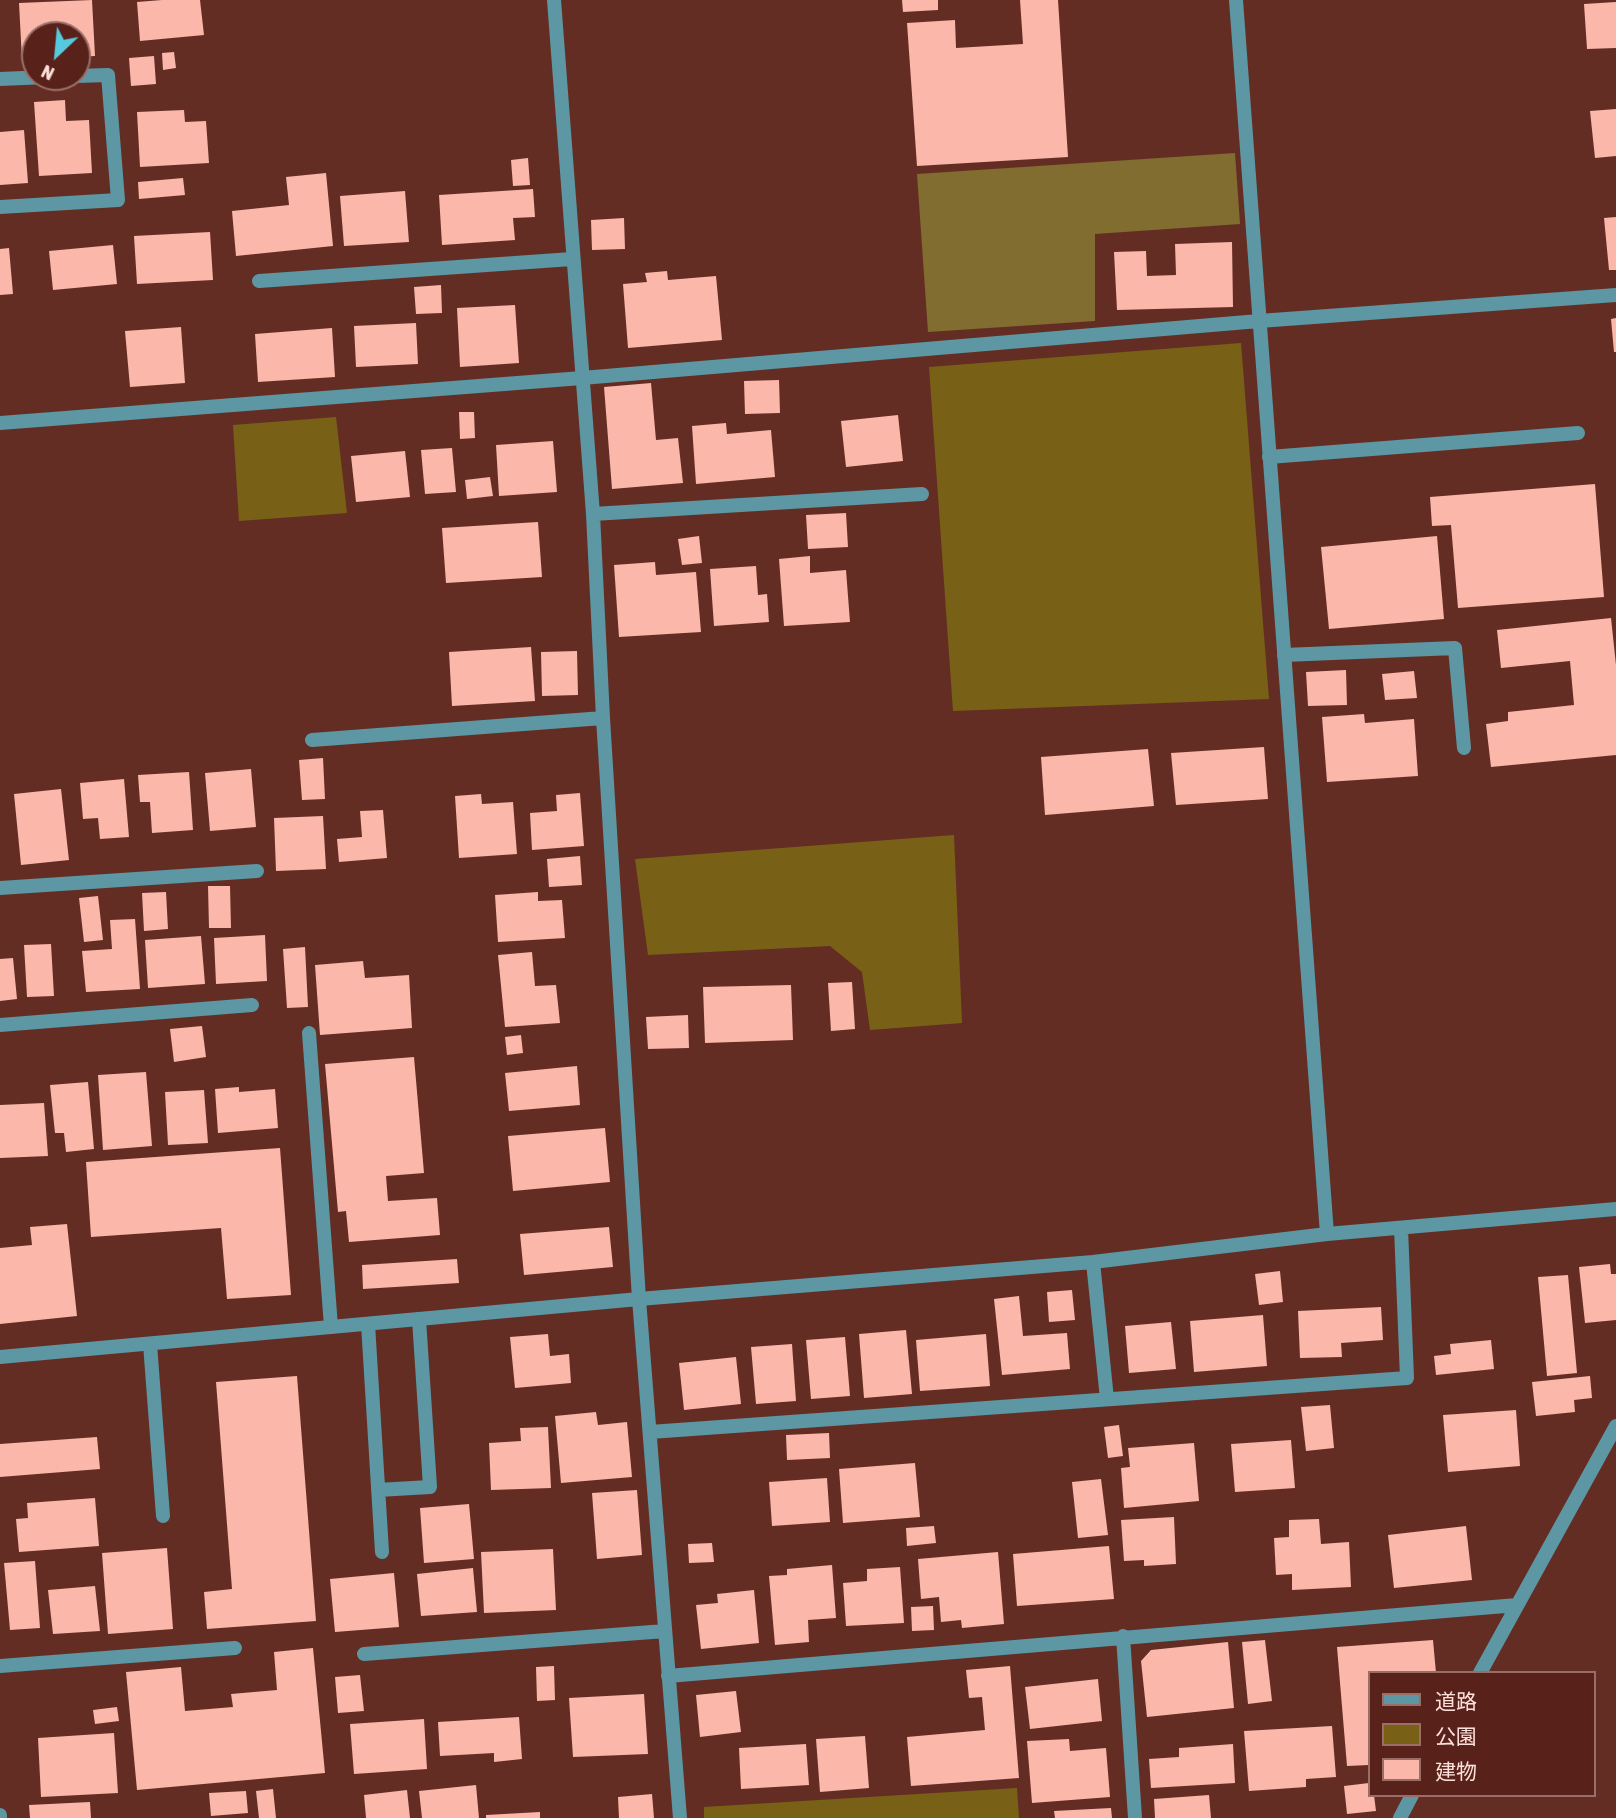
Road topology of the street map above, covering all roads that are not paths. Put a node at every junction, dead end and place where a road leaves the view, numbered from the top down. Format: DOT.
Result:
graph roads {
  1 [pos="554,0"];
  2 [pos="1236,0"];
  3 [pos="91,76"];
  4 [pos="21,78"];
  5 [pos="0,79"];
  6 [pos="0,207"];
  7 [pos="572,259"];
  8 [pos="259,281"];
  9 [pos="1616,295"];
  10 [pos="1259,321"];
  11 [pos="582,379"];
  12 [pos="0,422"];
  13 [pos="1578,433"];
  14 [pos="1269,457"];
  15 [pos="922,494"];
  16 [pos="593,514"];
  17 [pos="1284,655"];
  18 [pos="603,718"];
  19 [pos="312,740"];
  20 [pos="1464,748"];
  21 [pos="257,871"];
  22 [pos="0,888"];
  23 [pos="252,1005"];
  24 [pos="0,1025"];
  25 [pos="309,1033"];
  26 [pos="1616,1209"];
  27 [pos="1401,1228"];
  28 [pos="1327,1234"];
  29 [pos="1093,1262"];
  30 [pos="639,1299"];
  31 [pos="419,1319"];
  32 [pos="368,1324"];
  33 [pos="331,1327"];
  34 [pos="150,1344"];
  35 [pos="0,1357"];
  36 [pos="1107,1399"];
  37 [pos="1616,1426"];
  38 [pos="650,1432"];
  39 [pos="378,1490"];
  40 [pos="163,1516"];
  41 [pos="382,1552"];
  42 [pos="1517,1605"];
  43 [pos="665,1630"];
  44 [pos="1123,1636"];
  45 [pos="235,1648"];
  46 [pos="364,1654"];
  47 [pos="0,1666"];
  48 [pos="1481,1671"];
  49 [pos="668,1676"];
  50 [pos="1411,1797"];
  51 [pos="680,1818"];
  52 [pos="1135,1818"];
  53 [pos="1400,1818"];
  1 -- 7 [label="street"];
  2 -- 10 [label="street"];
  3 -- 6 [label="street"];
  4 -- 5 [label="street"];
  7 -- 8 [label="street"];
  7 -- 11 [label="street"];
  9 -- 10 [label="street"];
  10 -- 11 [label="street"];
  10 -- 14 [label="street"];
  11 -- 12 [label="street"];
  11 -- 16 [label="street"];
  13 -- 14 [label="street"];
  14 -- 17 [label="street"];
  15 -- 16 [label="street"];
  16 -- 18 [label="street"];
  17 -- 20 [label="street"];
  17 -- 28 [label="street"];
  18 -- 19 [label="street"];
  18 -- 30 [label="street"];
  21 -- 22 [label="street"];
  23 -- 24 [label="street"];
  25 -- 33 [label="street"];
  26 -- 27 [label="street"];
  27 -- 28 [label="street"];
  27 -- 36 [label="street"];
  28 -- 29 [label="street"];
  29 -- 30 [label="street"];
  29 -- 36 [label="street"];
  30 -- 31 [label="street"];
  30 -- 38 [label="street"];
  31 -- 32 [label="street"];
  31 -- 39 [label="street"];
  32 -- 33 [label="street"];
  32 -- 39 [label="street"];
  33 -- 34 [label="street"];
  34 -- 35 [label="street"];
  34 -- 40 [label="street"];
  36 -- 38 [label="street"];
  37 -- 42 [label="street"];
  38 -- 43 [label="street"];
  39 -- 41 [label="street"];
  42 -- 44 [label="street"];
  42 -- 48 [label="street"];
  43 -- 46 [label="street"];
  43 -- 49 [label="street"];
  44 -- 49 [label="street"];
  44 -- 52 [label="street"];
  45 -- 47 [label="street"];
  49 -- 51 [label="street"];
  50 -- 53 [label="street"];
}
